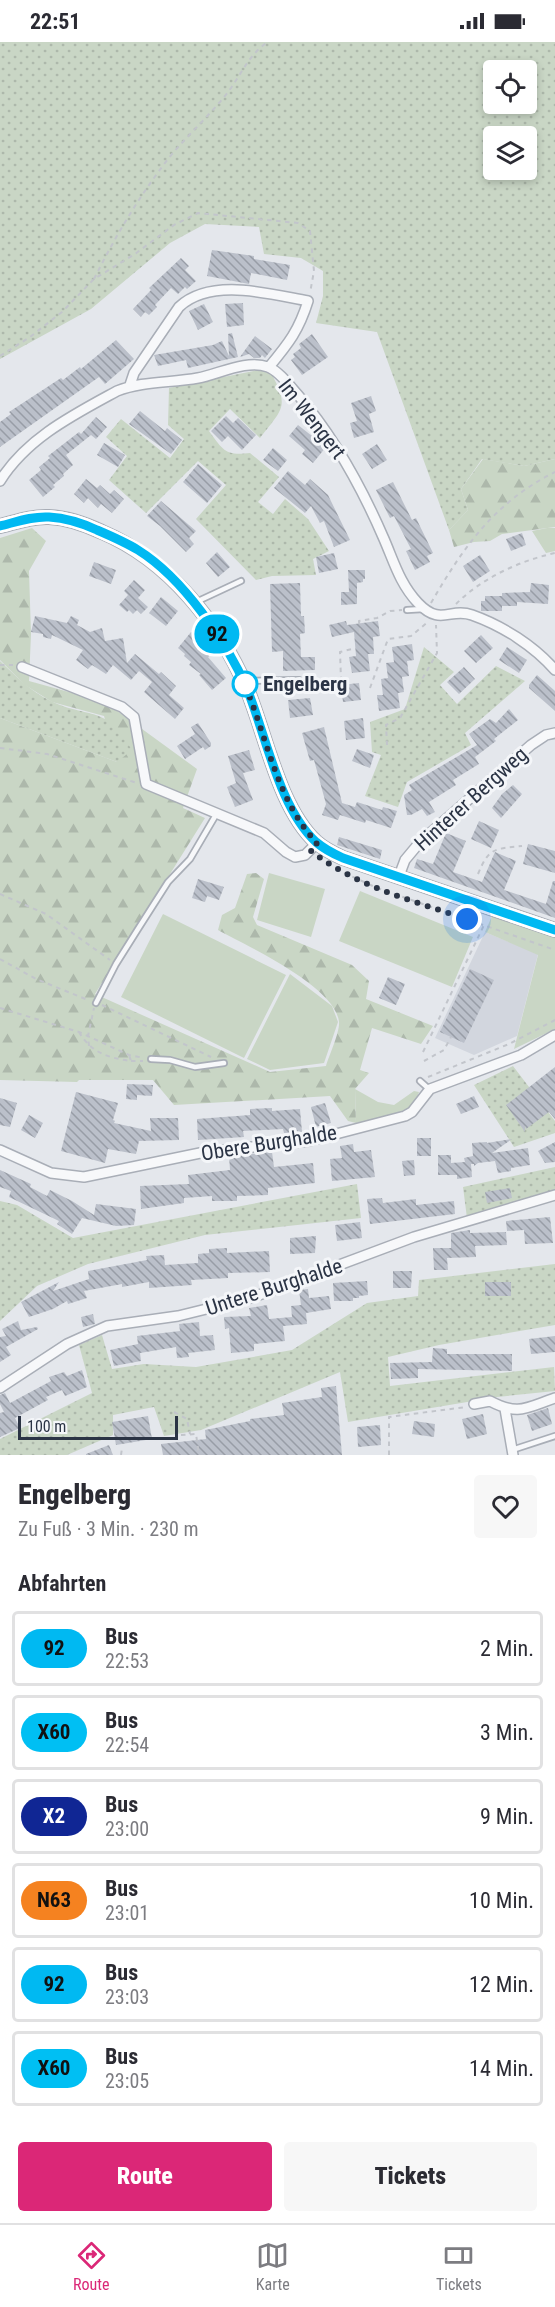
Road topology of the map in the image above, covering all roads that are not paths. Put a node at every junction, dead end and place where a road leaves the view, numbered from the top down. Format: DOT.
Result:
graph roads {
  1 [pos="269,367"];
  2 [pos="130,385"];
  3 [pos="0,481"];
  4 [pos="0,526"];
  5 [pos="241,581"];
  6 [pos="194,604"];
  7 [pos="407,610"];
  8 [pos="425,610"];
  9 [pos="22,667"];
  10 [pos="555,670"];
  11 [pos="299,680"];
  12 [pos="243,681"];
  13 [pos="555,733"];
  14 [pos="217,813"];
  15 [pos="317,843"];
  16 [pos="399,876"];
  17 [pos="555,930"];
  18 [pos="96,1003"];
  19 [pos="555,1035"];
  20 [pos="151,1059"];
  21 [pos="224,1063"];
  22 [pos="420,1081"];
  23 [pos="430,1089"];
  24 [pos="0,1150"];
  25 [pos="555,1195"];
  26 [pos="0,1388"];
  27 [pos="555,1398"];
  28 [pos="474,1404"];
  29 [pos="505,1409"];
  30 [pos="555,1436"];
  31 [pos="513,1453"];
  1 -- 2 [label="street, Im Wengert"];
  1 -- 2 [label="street"];
  1 -- 8 [label="street, Im Wengert"];
  2 -- 3 [label="street, Im Wengert"];
  4 -- 6 [label="main road"];
  5 -- 6 [label="lane"];
  6 -- 12 [label="main road"];
  7 -- 8 [label="lane"];
  8 -- 10 [label="street, Im Wengert"];
  9 -- 14 [label="street"];
  11 -- 12 [label="lane"];
  12 -- 15 [label="main road"];
  13 -- 16 [label="street, Hinterer Bergweg"];
  14 -- 15 [label="street"];
  14 -- 18 [label="lane"];
  15 -- 16 [label="main road"];
  16 -- 17 [label="main road"];
  19 -- 23 [label="street"];
  20 -- 21 [label="lane"];
  22 -- 23 [label="lane"];
  23 -- 24 [label="street, Obere Burghalde"];
  25 -- 26 [label="street, Untere Burghalde"];
  27 -- 29 [label="street"];
  28 -- 29 [label="street"];
  29 -- 31 [label="street"];
  30 -- 31 [label="lane"];
}
